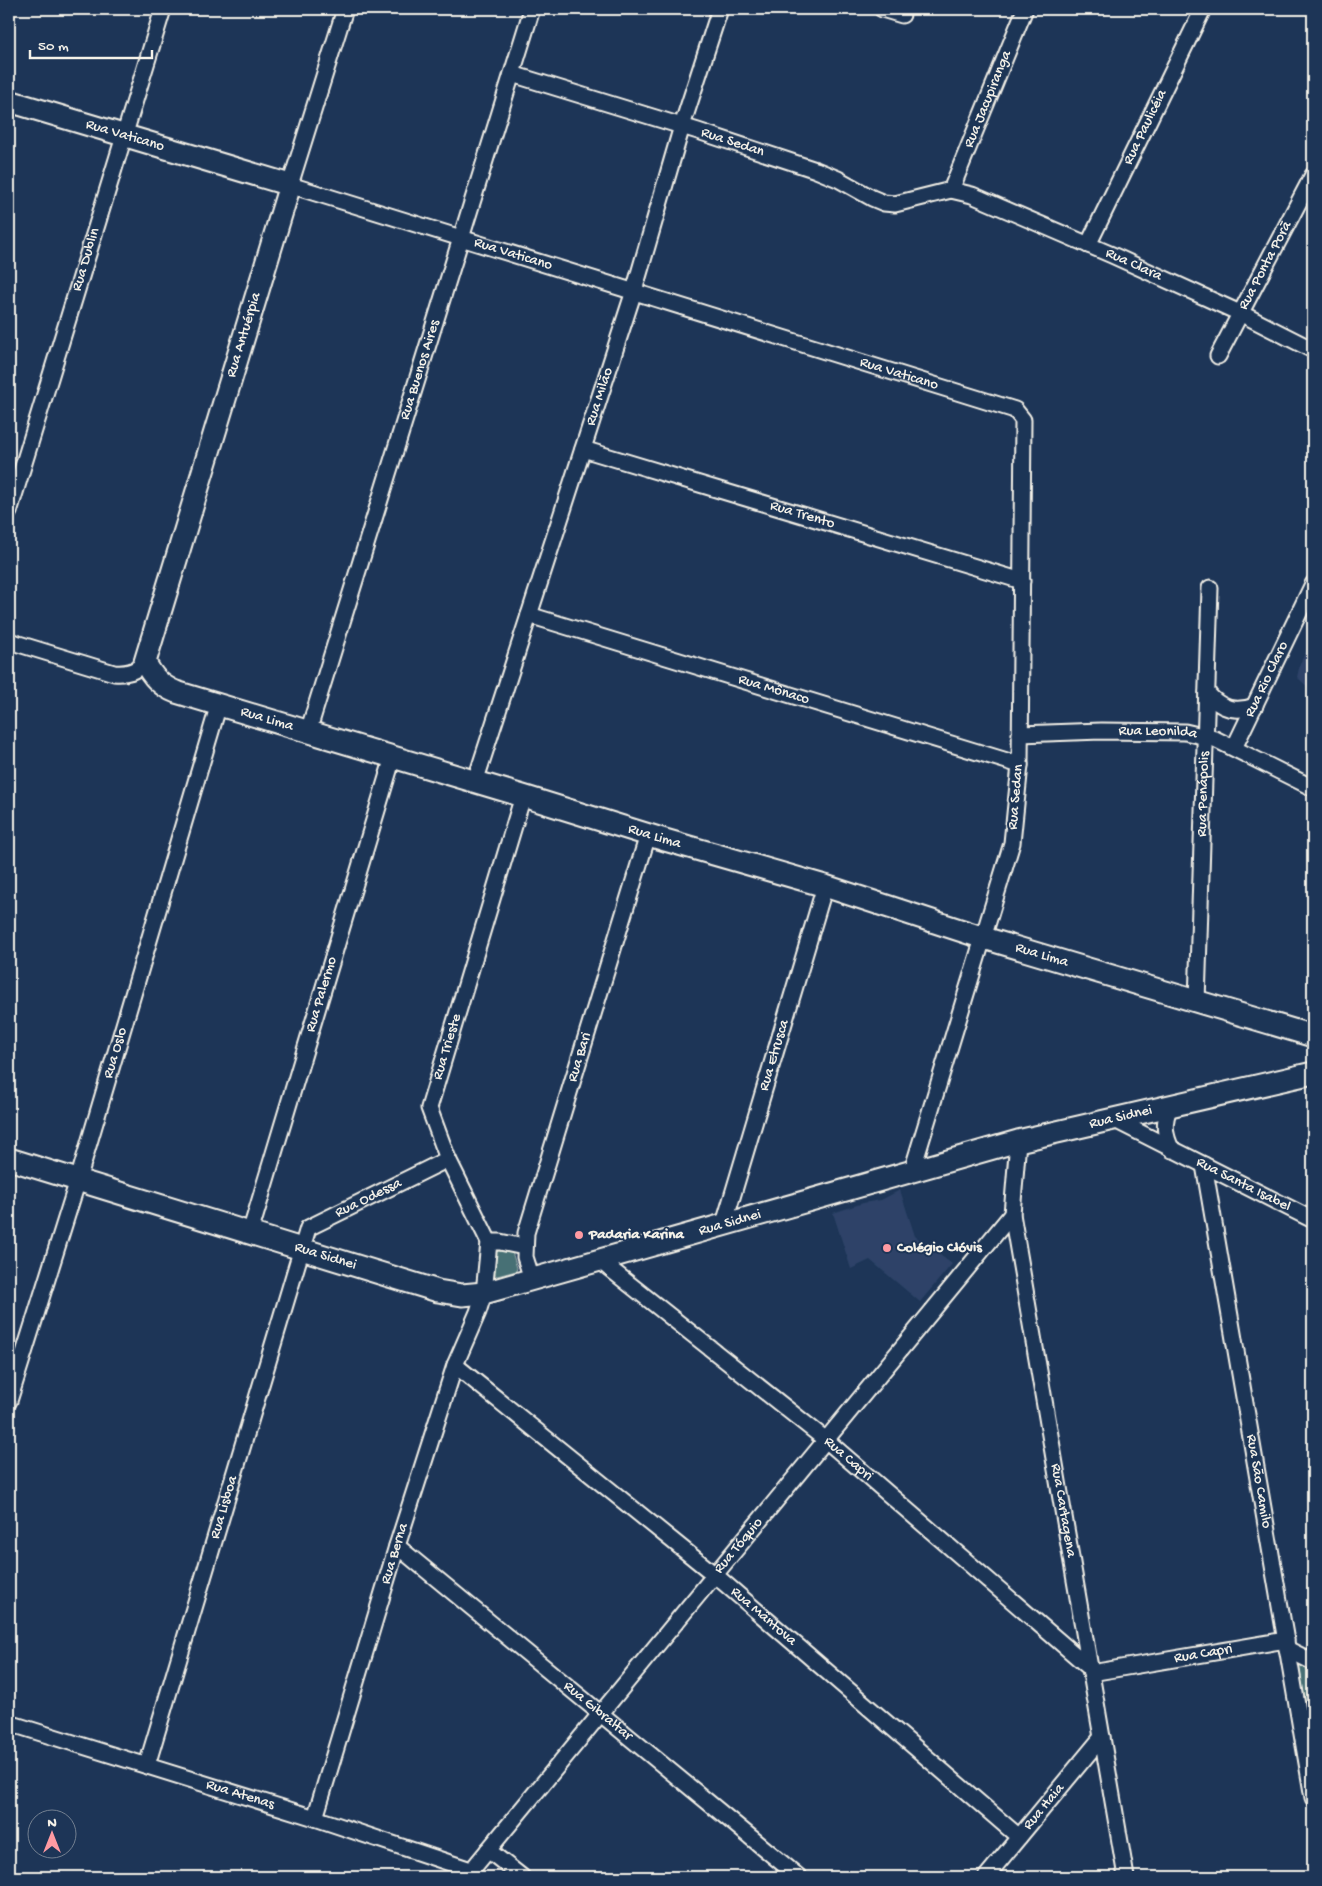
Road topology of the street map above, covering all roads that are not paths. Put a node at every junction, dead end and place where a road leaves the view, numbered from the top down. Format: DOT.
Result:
graph roads {
  1 [pos="163,9"];
  2 [pos="345,9"];
  3 [pos="532,9"];
  4 [pos="720,9"];
  5 [pos="882,9"];
  6 [pos="1025,9"];
  7 [pos="1203,9"];
  8 [pos="902,15"];
  9 [pos="512,74"];
  10 [pos="9,101"];
  11 [pos="682,126"];
  12 [pos="124,137"];
  13 [pos="1313,175"];
  14 [pos="290,186"];
  15 [pos="951,190"];
  16 [pos="461,239"];
  17 [pos="1088,246"];
  18 [pos="634,291"];
  19 [pos="1242,314"];
  20 [pos="1313,350"];
  21 [pos="1218,356"];
  22 [pos="1015,410"];
  23 [pos="583,449"];
  24 [pos="9,512"];
  25 [pos="1022,581"];
  26 [pos="1313,584"];
  27 [pos="1210,588"];
  28 [pos="529,615"];
  29 [pos="9,641"];
  30 [pos="145,662"];
  31 [pos="1207,693"];
  32 [pos="219,704"];
  33 [pos="1255,706"];
  34 [pos="308,732"];
  35 [pos="1020,734"];
  36 [pos="1207,736"];
  37 [pos="1234,748"];
  38 [pos="393,758"];
  39 [pos="1020,765"];
  40 [pos="475,782"];
  41 [pos="1313,788"];
  42 [pos="524,796"];
  43 [pos="648,835"];
  44 [pos="825,886"];
  45 [pos="984,938"];
  46 [pos="1198,1002"];
  47 [pos="1313,1036"];
  48 [pos="1313,1073"];
  49 [pos="1170,1106"];
  50 [pos="1113,1119"];
  51 [pos="1018,1141"];
  52 [pos="1172,1150"];
  53 [pos="9,1159"];
  54 [pos="448,1159"];
  55 [pos="1204,1165"];
  56 [pos="912,1171"];
  57 [pos="78,1180"];
  58 [pos="1012,1214"];
  59 [pos="1313,1220"];
  60 [pos="724,1224"];
  61 [pos="250,1233"];
  62 [pos="489,1242"];
  63 [pos="524,1247"];
  64 [pos="301,1249"];
  65 [pos="599,1260"];
  66 [pos="532,1279"];
  67 [pos="484,1293"];
  68 [pos="456,1365"];
  69 [pos="9,1401"];
  70 [pos="826,1440"];
  71 [pos="398,1546"];
  72 [pos="715,1575"];
  73 [pos="1287,1644"];
  74 [pos="1313,1662"];
  75 [pos="1090,1671"];
  76 [pos="601,1713"];
  77 [pos="9,1723"];
  78 [pos="1102,1737"];
  79 [pos="147,1765"];
  80 [pos="1313,1796"];
  81 [pos="315,1818"];
  82 [pos="1019,1837"];
  83 [pos="488,1850"];
  84 [pos="468,1874"];
  85 [pos="522,1877"];
  86 [pos="798,1877"];
  87 [pos="986,1877"];
  88 [pos="1126,1877"];
  1 -- 12 [label="street, Rua Dublin"];
  2 -- 14 [label="street, Rua Antuérpia"];
  3 -- 9 [label="street, Rua Buenos Aires"];
  4 -- 11 [label="street, Rua Milão"];
  5 -- 8 [label="street"];
  6 -- 15 [label="street, Rua Jacupiranga"];
  7 -- 17 [label="street, Rua Paulicéia"];
  9 -- 11 [label="street, Rua Sedan"];
  9 -- 16 [label="street, Rua Buenos Aires"];
  10 -- 12 [label="main road, Rua Vaticano"];
  11 -- 15 [label="street, Rua Sedan"];
  11 -- 18 [label="street, Rua Milão"];
  12 -- 14 [label="main road, Rua Vaticano"];
  12 -- 24 [label="street, Rua Dublin"];
  13 -- 19 [label="street, Rua Ponta Porã"];
  14 -- 16 [label="street, Rua Vaticano"];
  14 -- 30 [label="main road, Rua Antuérpia"];
  15 -- 17 [label="street, Rua Clara"];
  16 -- 18 [label="street, Rua Vaticano"];
  16 -- 34 [label="street, Rua Buenos Aires"];
  17 -- 19 [label="street, Rua Clara"];
  18 -- 22 [label="street, Rua Vaticano"];
  18 -- 23 [label="street, Rua Milão"];
  19 -- 20 [label="street, Rua Clara"];
  19 -- 21 [label="street, Rua Ponta Porã"];
  22 -- 25 [label="street, Rua Sedan"];
  23 -- 25 [label="street, Rua Trento"];
  23 -- 28 [label="street, Rua Milão"];
  25 -- 35 [label="street, Rua Sedan"];
  26 -- 33 [label="street, Rua Rio Claro"];
  27 -- 31 [label="street, Rua Penápolis"];
  28 -- 39 [label="street, Rua Mônaco"];
  28 -- 40 [label="street, Rua Milão"];
  29 -- 30 [label="street"];
  30 -- 32 [label="main road, Rua Lima"];
  31 -- 33 [label="street"];
  31 -- 36 [label="street, Rua Penápolis"];
  32 -- 34 [label="main road, Rua Lima"];
  32 -- 57 [label="street, Rua Oslo"];
  33 -- 37 [label="street, Rua Rio Claro"];
  34 -- 38 [label="main road, Rua Lima"];
  35 -- 36 [label="street, Rua Leonilda"];
  35 -- 39 [label="street, Rua Sedan"];
  36 -- 37 [label="street, Rua Leonilda"];
  36 -- 46 [label="street, Rua Penápolis"];
  37 -- 41 [label="street, Rua Leonilda"];
  38 -- 40 [label="main road, Rua Lima"];
  38 -- 61 [label="street, Rua Palermo"];
  39 -- 45 [label="street, Rua Sedan"];
  40 -- 42 [label="main road, Rua Lima"];
  42 -- 43 [label="main road, Rua Lima"];
  42 -- 54 [label="street, Rua Trieste"];
  43 -- 44 [label="main road, Rua Lima"];
  43 -- 63 [label="street, Rua Bari"];
  44 -- 45 [label="main road, Rua Lima"];
  44 -- 60 [label="street, Rua Etrusca"];
  45 -- 46 [label="main road, Rua Lima"];
  45 -- 56 [label="street, Rua Sedan"];
  46 -- 47 [label="main road, Rua Lima"];
  48 -- 49 [label="main road, Rua Sidnei"];
  49 -- 50 [label="main road, Rua Sidnei"];
  49 -- 52 [label="street"];
  50 -- 51 [label="main road, Rua Sidnei"];
  50 -- 52 [label="street, Rua Santa Isabel"];
  51 -- 56 [label="main road, Rua Sidnei"];
  51 -- 58 [label="street, Rua Cartagena"];
  52 -- 55 [label="street, Rua Santa Isabel"];
  53 -- 57 [label="main road, Rua Sidnei"];
  54 -- 62 [label="street, Rua Trieste"];
  54 -- 64 [label="street, Rua Odessa"];
  55 -- 59 [label="street, Rua Santa Isabel"];
  55 -- 73 [label="street, Rua São Camilo"];
  56 -- 60 [label="main road, Rua Sidnei"];
  57 -- 61 [label="main road, Rua Sidnei"];
  57 -- 69 [label="street, Rua Oslo"];
  58 -- 70 [label="street, Rua Tóquio"];
  58 -- 75 [label="street, Rua Cartagena"];
  60 -- 65 [label="main road, Rua Sidnei"];
  61 -- 64 [label="main road, Rua Sidnei"];
  62 -- 63 [label="street"];
  62 -- 67 [label="street"];
  63 -- 66 [label="street, Rua Bari"];
  64 -- 67 [label="main road, Rua Sidnei"];
  64 -- 79 [label="street, Rua Lisboa"];
  65 -- 66 [label="main road, Rua Sidnei"];
  65 -- 70 [label="street, Rua Capri"];
  66 -- 67 [label="main road, Rua Sidnei"];
  67 -- 68 [label="street, Rua Berna"];
  68 -- 71 [label="street, Rua Berna"];
  68 -- 72 [label="street, Rua Mântova"];
  70 -- 72 [label="street, Rua Tóquio"];
  70 -- 75 [label="street, Rua Capri"];
  71 -- 76 [label="street, Rua Gibraltar"];
  71 -- 81 [label="street, Rua Berna"];
  72 -- 76 [label="street, Rua Tóquio"];
  72 -- 82 [label="street, Rua Mântova"];
  73 -- 74 [label="street"];
  73 -- 75 [label="street, Rua Capri"];
  73 -- 80 [label="street, Rua São Camilo"];
  75 -- 78 [label="street, Rua Cartagena"];
  76 -- 83 [label="street, Rua Tóquio"];
  76 -- 86 [label="street, Rua Gibraltar"];
  77 -- 79 [label="street, Rua Atenas"];
  78 -- 82 [label="street, Rua Haia"];
  78 -- 88 [label="street, Rua Cartagena"];
  79 -- 81 [label="street, Rua Atenas"];
  81 -- 84 [label="street, Rua Atenas"];
  82 -- 87 [label="street, Rua Haia"];
  83 -- 84 [label="street, Rua Tóquio"];
  83 -- 85 [label="street"];
}
